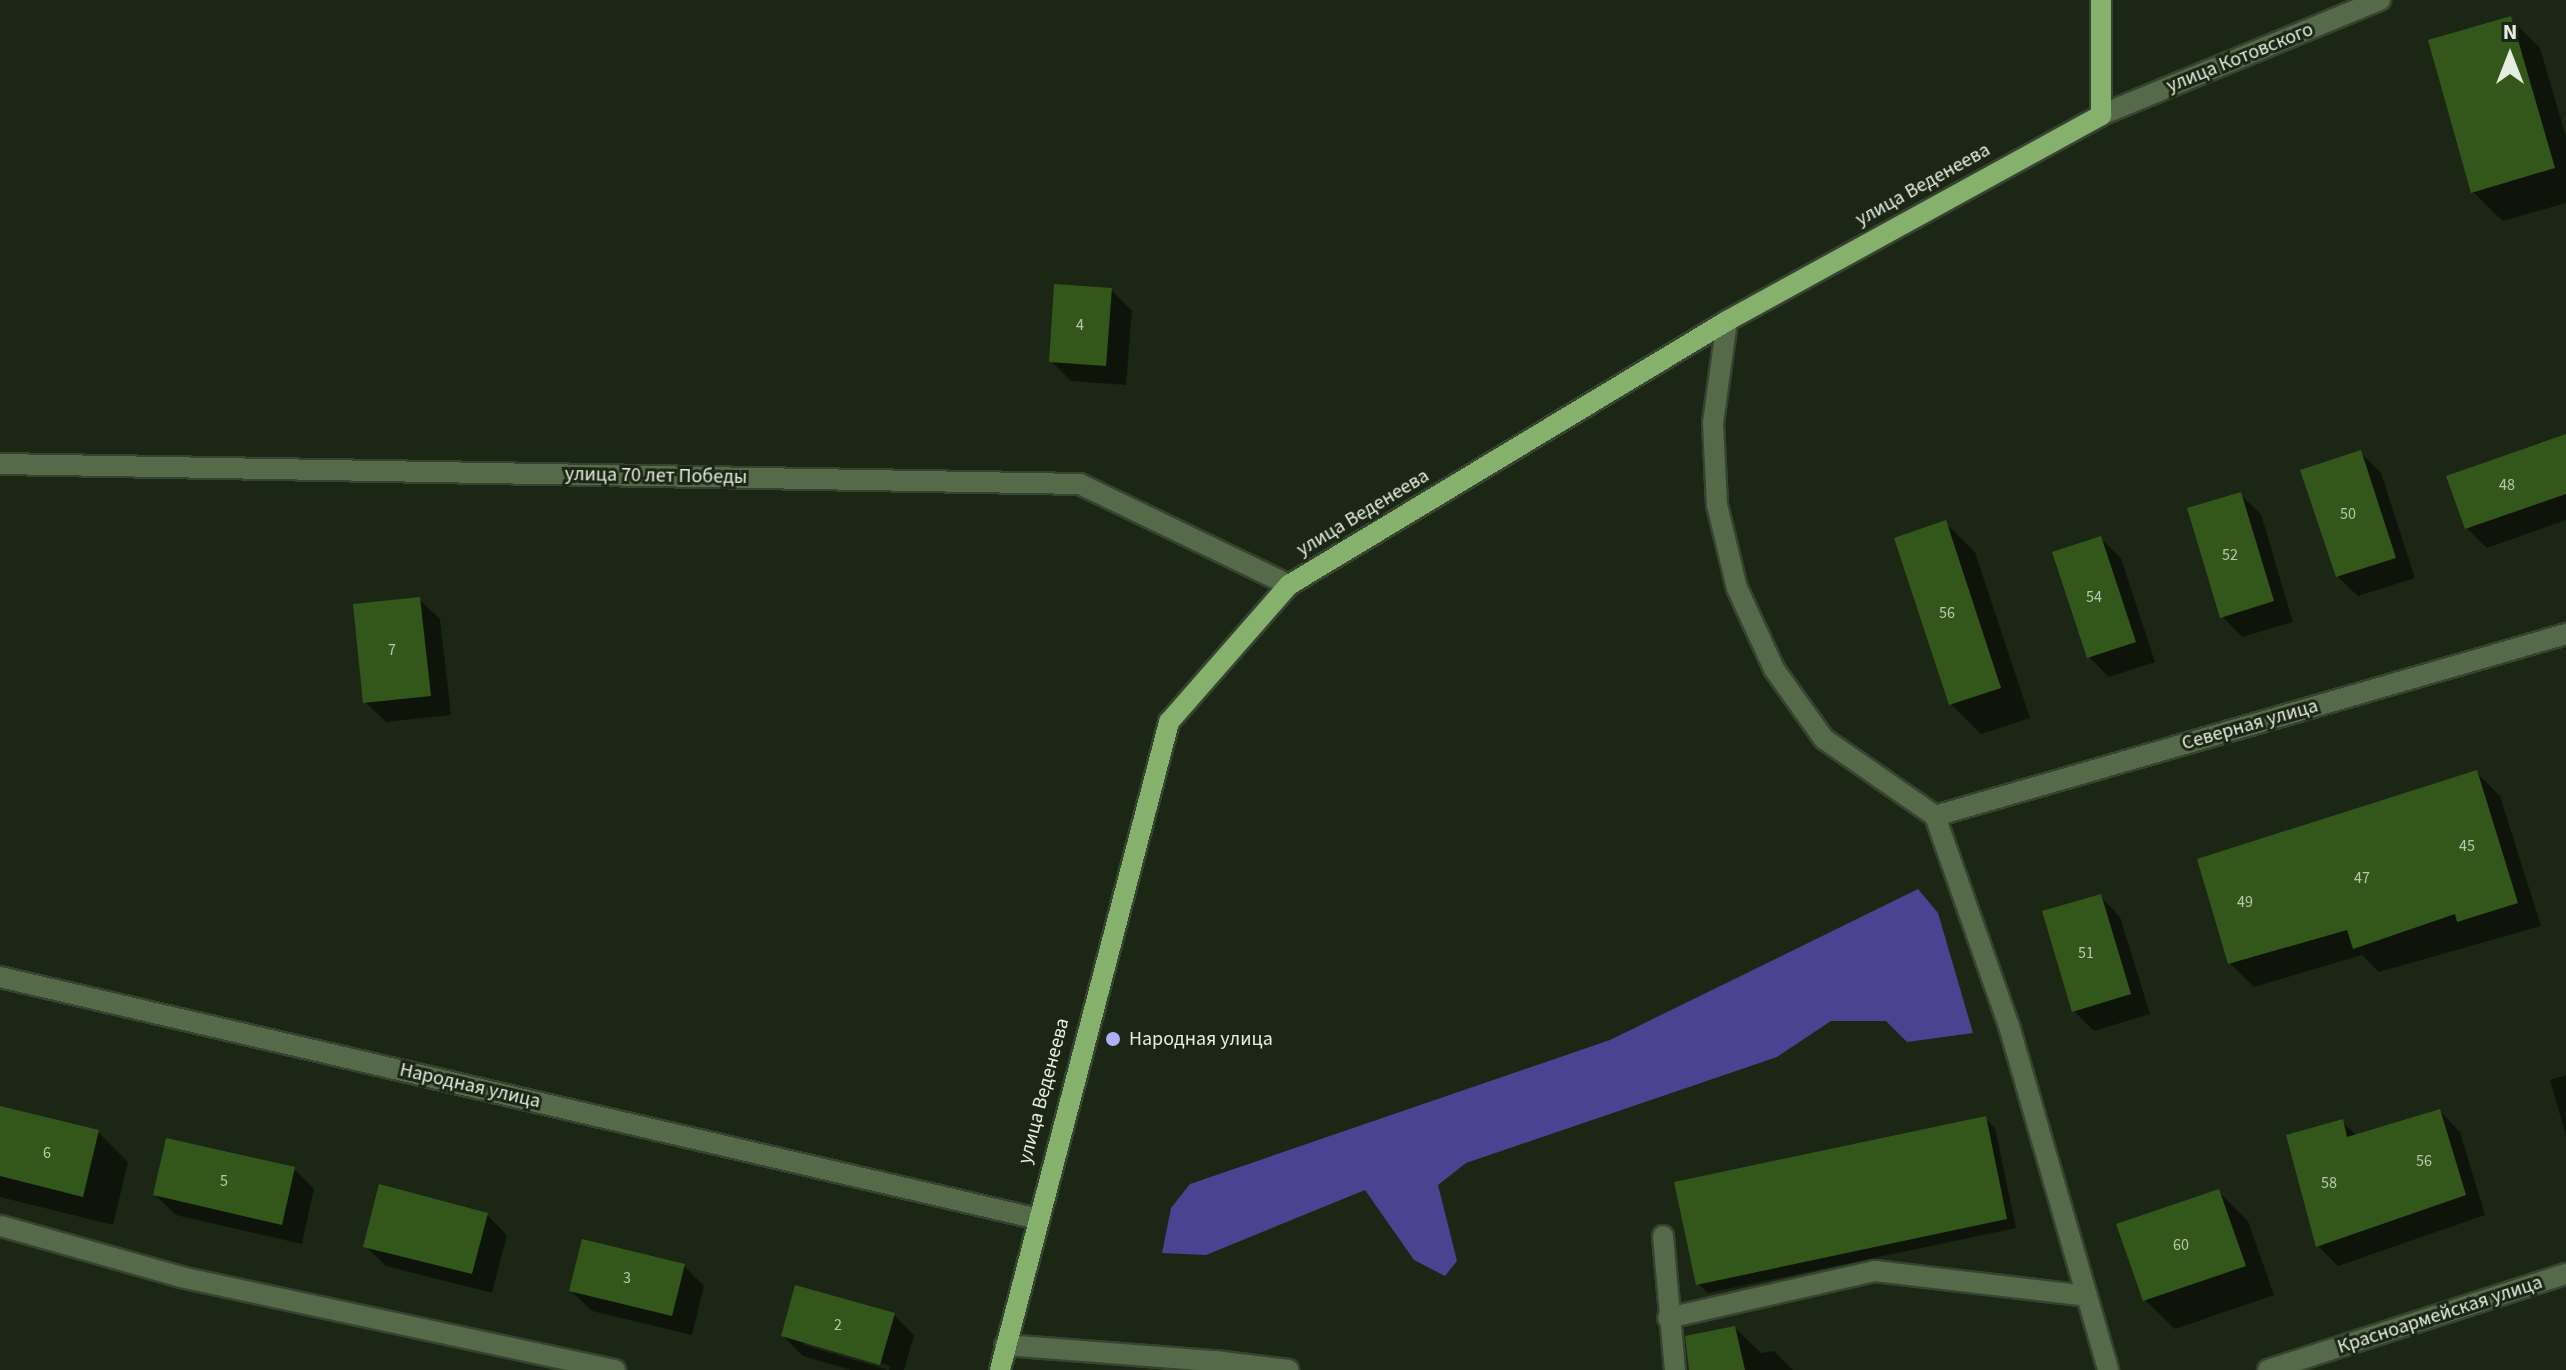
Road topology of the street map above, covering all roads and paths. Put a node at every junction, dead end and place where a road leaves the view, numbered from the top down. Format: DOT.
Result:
graph roads {
  1 [pos="2101,0"];
  2 [pos="2380,0"];
  3 [pos="2101,115"];
  4 [pos="1727,321"];
  5 [pos="0,464"];
  6 [pos="1289,585"];
  7 [pos="2566,634"];
  8 [pos="1935,816"];
  9 [pos="0,977"];
  10 [pos="1034,1218"];
  11 [pos="1,1226"];
  12 [pos="1663,1236"];
  13 [pos="2566,1274"];
  14 [pos="2087,1296"];
  15 [pos="1668,1318"];
  16 [pos="1005,1345"];
  17 [pos="1215,1365"];
  18 [pos="615,1370"];
  19 [pos="1000,1370"];
  20 [pos="1288,1370"];
  21 [pos="1675,1370"];
  22 [pos="2108,1370"];
  23 [pos="2268,1370"];
  1 -- 3 [label="main road"];
  2 -- 3 [label="street, улица Котовского"];
  3 -- 4 [label="main road, улица Веденеева"];
  4 -- 6 [label="main road, улица Веденеева"];
  4 -- 8 [label="street"];
  5 -- 6 [label="street, улица 70 лет Победы"];
  6 -- 10 [label="main road, улица Веденеева"];
  7 -- 8 [label="street, Северная улица"];
  8 -- 14 [label="street"];
  9 -- 10 [label="street, Народная улица"];
  10 -- 16 [label="main road, улица Веденеева"];
  11 -- 18 [label="street"];
  12 -- 15 [label="street"];
  13 -- 23 [label="street, Красноармейская улица"];
  14 -- 15 [label="street"];
  14 -- 22 [label="street"];
  15 -- 21 [label="street"];
  16 -- 17 [label="street"];
  16 -- 19 [label="main road, улица Веденеева"];
  17 -- 20 [label="street"];
}
